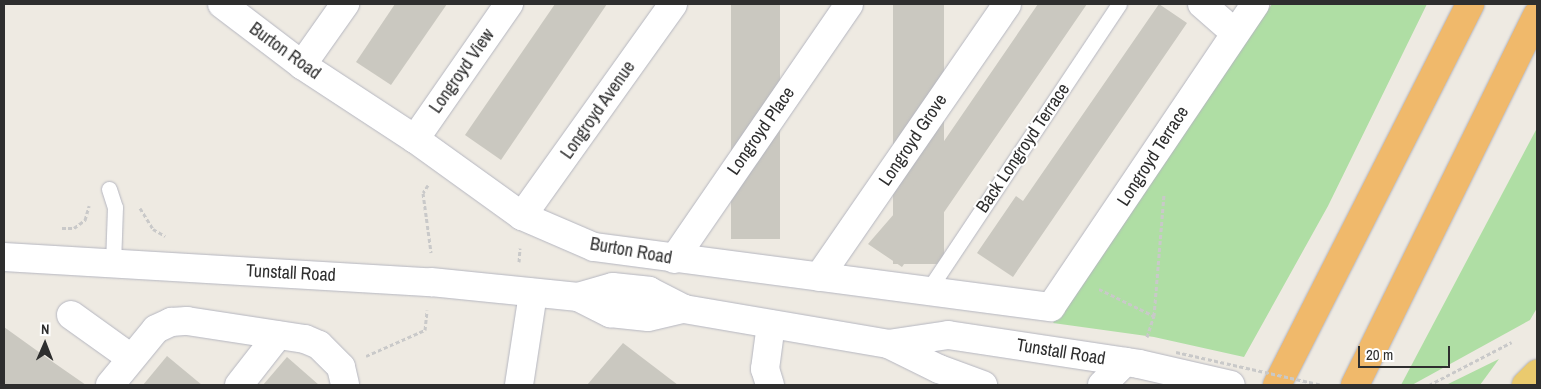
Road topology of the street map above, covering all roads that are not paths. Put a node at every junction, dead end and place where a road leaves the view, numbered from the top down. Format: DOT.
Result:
graph roads {
  1 [pos="222,4"];
  2 [pos="344,4"];
  3 [pos="509,4"];
  4 [pos="673,4"];
  5 [pos="849,4"];
  6 [pos="1006,4"];
  7 [pos="1119,4"];
  8 [pos="1202,4"];
  9 [pos="1255,4"];
  10 [pos="1470,4"];
  11 [pos="1537,15"];
  12 [pos="1235,33"];
  13 [pos="1537,45"];
  14 [pos="302,65"];
  15 [pos="415,139"];
  16 [pos="110,189"];
  17 [pos="522,216"];
  18 [pos="4,257"];
  19 [pos="674,259"];
  20 [pos="113,263"];
  21 [pos="819,277"];
  22 [pos="533,292"];
  23 [pos="927,292"];
  24 [pos="1050,307"];
  25 [pos="71,315"];
  26 [pos="1386,320"];
  27 [pos="771,324"];
  28 [pos="278,335"];
  29 [pos="888,344"];
  30 [pos="1134,354"];
  31 [pos="131,358"];
  32 [pos="343,376"];
  33 [pos="110,385"];
  34 [pos="239,385"];
  35 [pos="519,385"];
  36 [pos="770,385"];
  37 [pos="983,385"];
  38 [pos="1102,385"];
  39 [pos="1231,385"];
  40 [pos="1277,385"];
  41 [pos="1355,385"];
  1 -- 14 [label="street, Burton Road"];
  2 -- 14 [label="street"];
  3 -- 15 [label="street, Longroyd View"];
  4 -- 17 [label="street, Longroyd Avenue"];
  5 -- 19 [label="street, Longroyd Place"];
  6 -- 21 [label="street, Longroyd Grove"];
  7 -- 23 [label="lane, Back Longroyd Terrace"];
  8 -- 12 [label="street"];
  9 -- 12 [label="street, Longroyd Terrace"];
  10 -- 40 [label="highway"];
  11 -- 26 [label="highway"];
  12 -- 24 [label="street, Longroyd Terrace"];
  13 -- 26 [label="highway"];
  14 -- 15 [label="street, Burton Road"];
  15 -- 17 [label="street, Burton Road"];
  16 -- 20 [label="lane"];
  17 -- 19 [label="street, Burton Road"];
  18 -- 20 [label="street, Tunstall Road"];
  19 -- 21 [label="street, Burton Road"];
  20 -- 22 [label="street, Tunstall Road"];
  21 -- 23 [label="street, Burton Road"];
  22 -- 27 [label="street, Tunstall Road"];
  22 -- 35 [label="street"];
  23 -- 24 [label="street, Burton Road"];
  25 -- 31 [label="street"];
  26 -- 41 [label="highway"];
  27 -- 29 [label="street, Tunstall Road"];
  27 -- 36 [label="street"];
  28 -- 31 [label="street"];
  28 -- 32 [label="street"];
  28 -- 34 [label="street"];
  29 -- 30 [label="street, Tunstall Road"];
  29 -- 37 [label="street, Tunstall Road"];
  30 -- 38 [label="street"];
  30 -- 39 [label="street, Tunstall Road"];
  31 -- 33 [label="street"];
}
